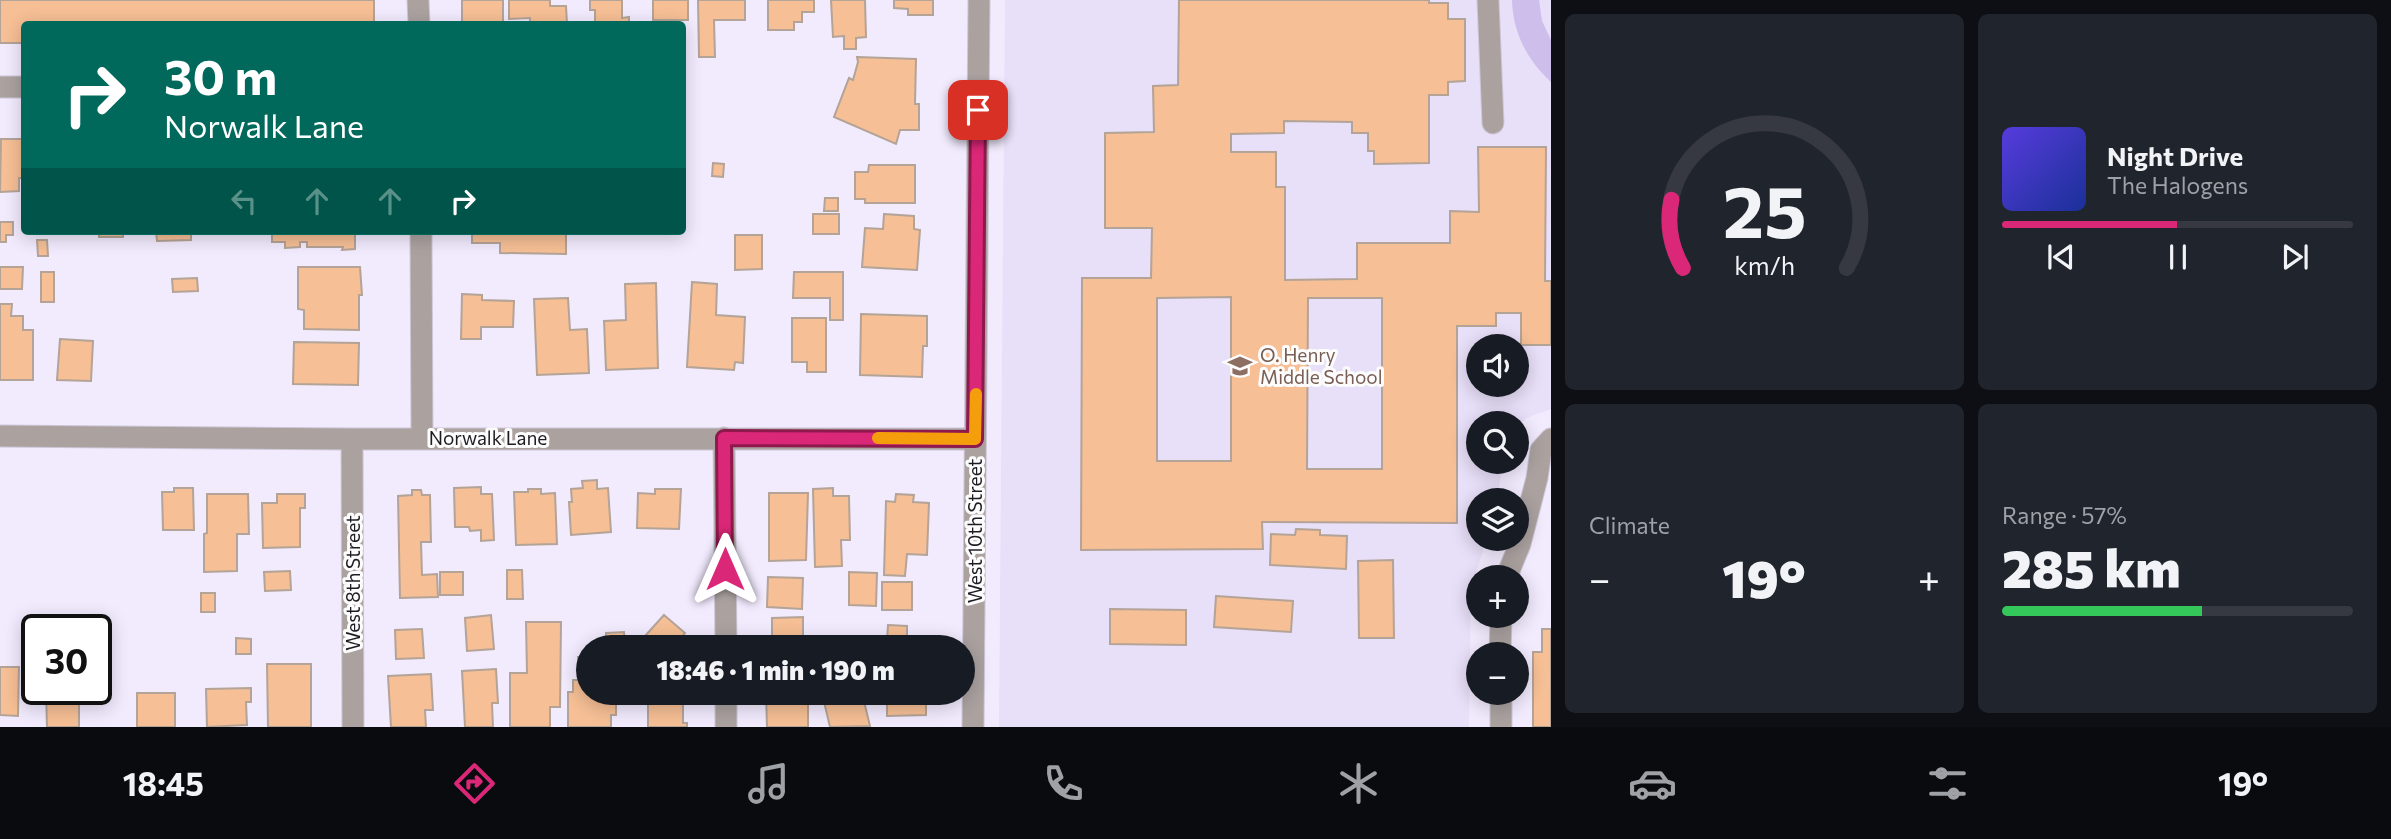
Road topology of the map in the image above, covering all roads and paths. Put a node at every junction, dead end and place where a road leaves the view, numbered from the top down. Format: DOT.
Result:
graph roads {
  1 [pos="418,0"];
  2 [pos="979,0"];
  3 [pos="1488,0"];
  4 [pos="419,21"];
  5 [pos="0,87"];
  6 [pos="21,87"];
  7 [pos="1493,123"];
  8 [pos="421,235"];
  9 [pos="0,436"];
  10 [pos="422,438"];
  11 [pos="724,438"];
  12 [pos="352,439"];
  13 [pos="975,439"];
  14 [pos="1551,439"];
  15 [pos="1511,565"];
  16 [pos="726,635"];
  17 [pos="726,705"];
  18 [pos="1501,705"];
  19 [pos="353,727"];
  20 [pos="726,727"];
  21 [pos="974,727"];
  22 [pos="1501,727"];
  1 -- 4 [label="street"];
  2 -- 13 [label="street, West 10th Street"];
  3 -- 7 [label="street"];
  5 -- 6 [label="street"];
  8 -- 10 [label="street"];
  9 -- 12 [label="street, Norwalk Lane"];
  10 -- 11 [label="street, Norwalk Lane"];
  10 -- 12 [label="street, Norwalk Lane"];
  11 -- 13 [label="street, Norwalk Lane"];
  11 -- 16 [label="street"];
  12 -- 19 [label="street, West 8th Street"];
  13 -- 21 [label="street, West 10th Street"];
  14 -- 15 [label="street"];
  17 -- 20 [label="street"];
  18 -- 22 [label="street"];
}
